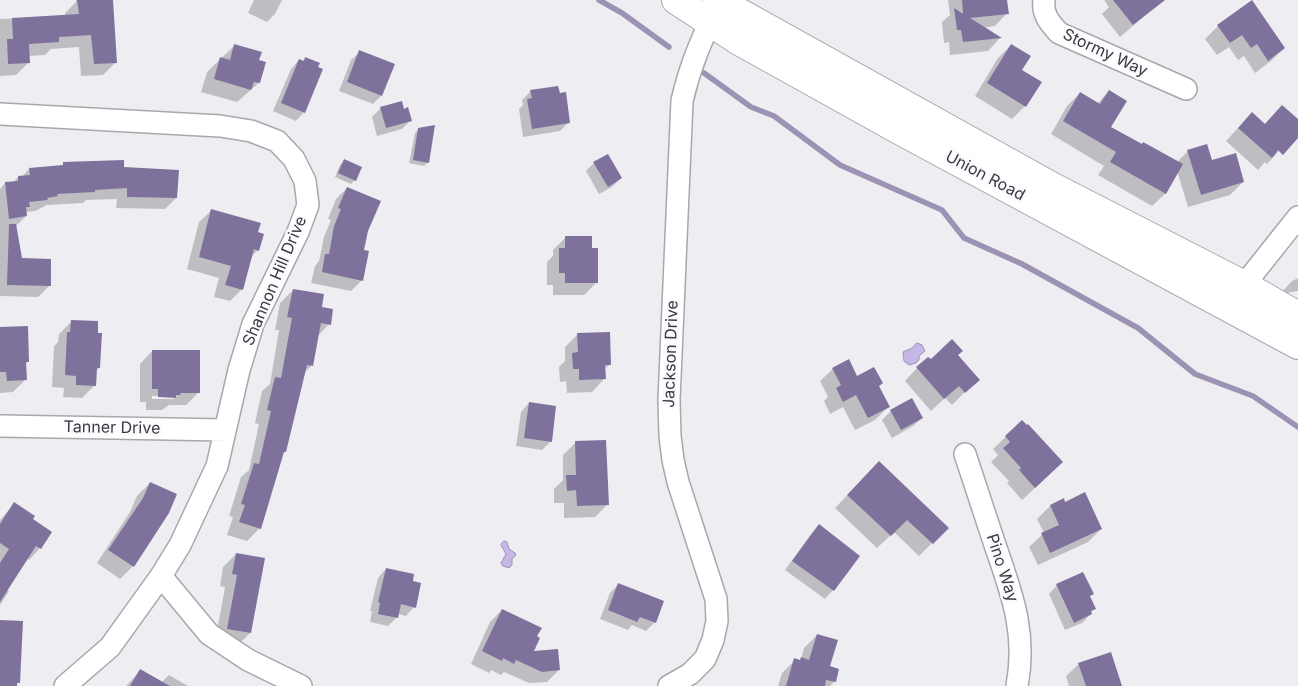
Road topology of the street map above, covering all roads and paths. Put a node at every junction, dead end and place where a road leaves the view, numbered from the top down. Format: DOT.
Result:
graph roads {
  1 [pos="676,0"];
  2 [pos="1044,0"];
  3 [pos="715,8"];
  4 [pos="1186,90"];
  5 [pos="0,114"];
  6 [pos="1298,217"];
  7 [pos="1244,284"];
  8 [pos="1231,308"];
  9 [pos="1298,316"];
  10 [pos="1298,345"];
  11 [pos="0,426"];
  12 [pos="224,430"];
  13 [pos="965,454"];
  14 [pos="161,576"];
  15 [pos="65,686"];
  16 [pos="301,686"];
  17 [pos="669,686"];
  18 [pos="1017,686"];
  1 -- 3 [label="main road, Union Road"];
  2 -- 4 [label="street, Stormy Way"];
  3 -- 7 [label="main road, Union Road"];
  3 -- 8 [label="main road, Union Road"];
  3 -- 17 [label="street, Jackson Drive"];
  5 -- 12 [label="street, Shannon Hill Drive"];
  6 -- 7 [label="street"];
  7 -- 8 [label="street"];
  7 -- 9 [label="main road, Union Road"];
  8 -- 10 [label="main road, Union Road"];
  11 -- 12 [label="street, Tanner Drive"];
  12 -- 14 [label="street, Shannon Hill Drive"];
  13 -- 18 [label="street, Pino Way"];
  14 -- 15 [label="street, Shannon Hill Drive"];
  14 -- 16 [label="street"];
}
